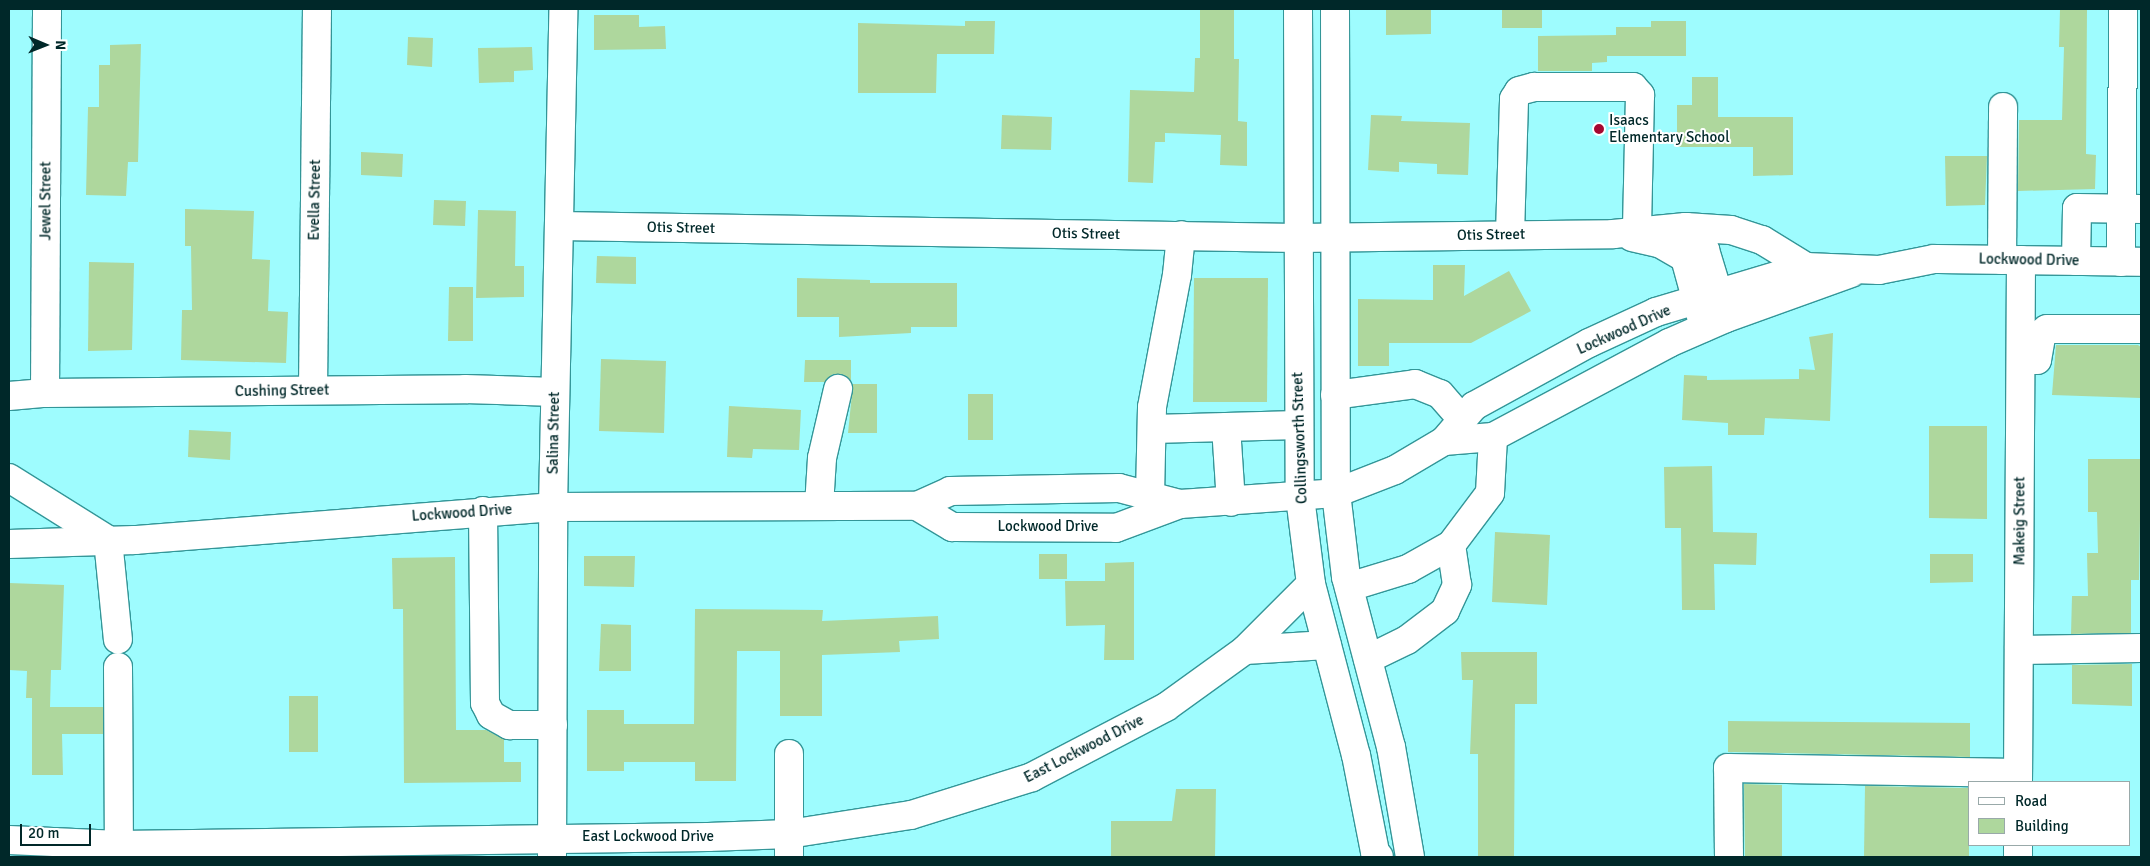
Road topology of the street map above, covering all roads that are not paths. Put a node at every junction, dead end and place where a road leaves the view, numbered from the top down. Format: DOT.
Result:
graph roads {
  1 [pos="47,9"];
  2 [pos="317,9"];
  3 [pos="564,9"];
  4 [pos="1298,9"];
  5 [pos="1335,9"];
  6 [pos="2122,9"];
  7 [pos="2003,107"];
  8 [pos="2131,208"];
  9 [pos="559,226"];
  10 [pos="1686,227"];
  11 [pos="1625,233"];
  12 [pos="1181,235"];
  13 [pos="1510,235"];
  14 [pos="1335,237"];
  15 [pos="1297,238"];
  16 [pos="2012,260"];
  17 [pos="2076,261"];
  18 [pos="2131,262"];
  19 [pos="1806,267"];
  20 [pos="1858,270"];
  21 [pos="1711,310"];
  22 [pos="2141,329"];
  23 [pos="2021,361"];
  24 [pos="838,389"];
  25 [pos="313,390"];
  26 [pos="555,392"];
  27 [pos="44,393"];
  28 [pos="1335,395"];
  29 [pos="9,396"];
  30 [pos="1463,420"];
  31 [pos="1298,425"];
  32 [pos="1226,426"];
  33 [pos="1153,429"];
  34 [pos="1493,437"];
  35 [pos="1444,441"];
  36 [pos="9,478"];
  37 [pos="1336,493"];
  38 [pos="1150,496"];
  39 [pos="1300,497"];
  40 [pos="1231,502"];
  41 [pos="1180,504"];
  42 [pos="819,506"];
  43 [pos="917,506"];
  44 [pos="553,507"];
  45 [pos="483,511"];
  46 [pos="108,540"];
  47 [pos="9,544"];
  48 [pos="1451,545"];
  49 [pos="1311,584"];
  50 [pos="1348,587"];
  51 [pos="118,640"];
  52 [pos="1327,644"];
  53 [pos="2141,648"];
  54 [pos="1245,650"];
  55 [pos="2019,650"];
  56 [pos="1368,659"];
  57 [pos="118,667"];
  58 [pos="553,725"];
  59 [pos="789,754"];
  60 [pos="1985,777"];
  61 [pos="2018,778"];
  62 [pos="9,840"];
  63 [pos="119,846"];
  64 [pos="789,846"];
  65 [pos="552,847"];
  66 [pos="709,847"];
  67 [pos="1379,857"];
  68 [pos="1410,857"];
  69 [pos="1729,857"];
  1 -- 27 [label="street, Jewel Street"];
  2 -- 25 [label="street, Evella Street"];
  3 -- 9 [label="street, Salina Street"];
  4 -- 15 [label="street, Collingsworth Street"];
  5 -- 14 [label="street"];
  6 -- 8 [label="street"];
  7 -- 16 [label="street, Makeig Street"];
  8 -- 17 [label="street"];
  8 -- 18 [label="street"];
  9 -- 12 [label="street, Otis Street"];
  9 -- 26 [label="street, Salina Street"];
  10 -- 11 [label="street, Otis Street"];
  10 -- 19 [label="street, Otis Street"];
  10 -- 21 [label="street"];
  11 -- 13 [label="street, Otis Street"];
  11 -- 13 [label="street"];
  11 -- 21 [label="street, Otis Street"];
  12 -- 15 [label="street, Otis Street"];
  12 -- 33 [label="street"];
  13 -- 14 [label="street, Otis Street"];
  14 -- 15 [label="street, Otis Street"];
  14 -- 28 [label="street"];
  15 -- 31 [label="street, Collingsworth Street"];
  16 -- 17 [label="street, Lockwood Drive"];
  16 -- 20 [label="street, Lockwood Drive"];
  16 -- 23 [label="street, Makeig Street"];
  17 -- 18 [label="street, Lockwood Drive"];
  19 -- 20 [label="street, Lockwood Drive"];
  19 -- 21 [label="street, Lockwood Drive"];
  20 -- 21 [label="street, Lockwood Drive"];
  21 -- 30 [label="street, Lockwood Drive"];
  21 -- 34 [label="street, Lockwood Drive"];
  22 -- 23 [label="street"];
  23 -- 55 [label="street, Makeig Street"];
  24 -- 42 [label="street"];
  25 -- 26 [label="street, Cushing Street"];
  25 -- 27 [label="street, Cushing Street"];
  26 -- 44 [label="street, Salina Street"];
  27 -- 29 [label="street, Cushing Street"];
  28 -- 30 [label="street"];
  28 -- 37 [label="street"];
  30 -- 35 [label="street, Lockwood Drive"];
  31 -- 32 [label="street"];
  31 -- 39 [label="street, Collingsworth Street"];
  32 -- 33 [label="street"];
  32 -- 40 [label="street"];
  33 -- 38 [label="street"];
  34 -- 35 [label="street, Lockwood Drive"];
  34 -- 48 [label="street"];
  35 -- 37 [label="street, Lockwood Drive"];
  36 -- 46 [label="street"];
  37 -- 39 [label="street, Lockwood Drive"];
  37 -- 50 [label="street"];
  38 -- 41 [label="street, Lockwood Drive"];
  38 -- 43 [label="street, Lockwood Drive"];
  39 -- 40 [label="street, Lockwood Drive"];
  39 -- 49 [label="street, Collingsworth Street"];
  40 -- 41 [label="street, Lockwood Drive"];
  41 -- 43 [label="street, Lockwood Drive"];
  42 -- 43 [label="street, Lockwood Drive"];
  42 -- 44 [label="street, Lockwood Drive"];
  44 -- 45 [label="street, Lockwood Drive"];
  44 -- 58 [label="street, Salina Street"];
  45 -- 46 [label="street, Lockwood Drive"];
  45 -- 58 [label="street"];
  46 -- 47 [label="street, Lockwood Drive"];
  46 -- 51 [label="street"];
  48 -- 50 [label="street"];
  48 -- 56 [label="street"];
  49 -- 52 [label="street, Collingsworth Street"];
  49 -- 54 [label="street, East Lockwood Drive"];
  50 -- 56 [label="street"];
  52 -- 54 [label="street"];
  52 -- 67 [label="street, Collingsworth Street"];
  53 -- 55 [label="street"];
  54 -- 64 [label="street, East Lockwood Drive"];
  55 -- 61 [label="street, Makeig Street"];
  56 -- 68 [label="street"];
  57 -- 63 [label="street"];
  58 -- 65 [label="street, Salina Street"];
  59 -- 64 [label="street"];
  60 -- 61 [label="street"];
  60 -- 69 [label="street"];
  62 -- 63 [label="street, East Lockwood Drive"];
  63 -- 65 [label="street, East Lockwood Drive"];
  64 -- 66 [label="street, East Lockwood Drive"];
  65 -- 66 [label="street, East Lockwood Drive"];
}
